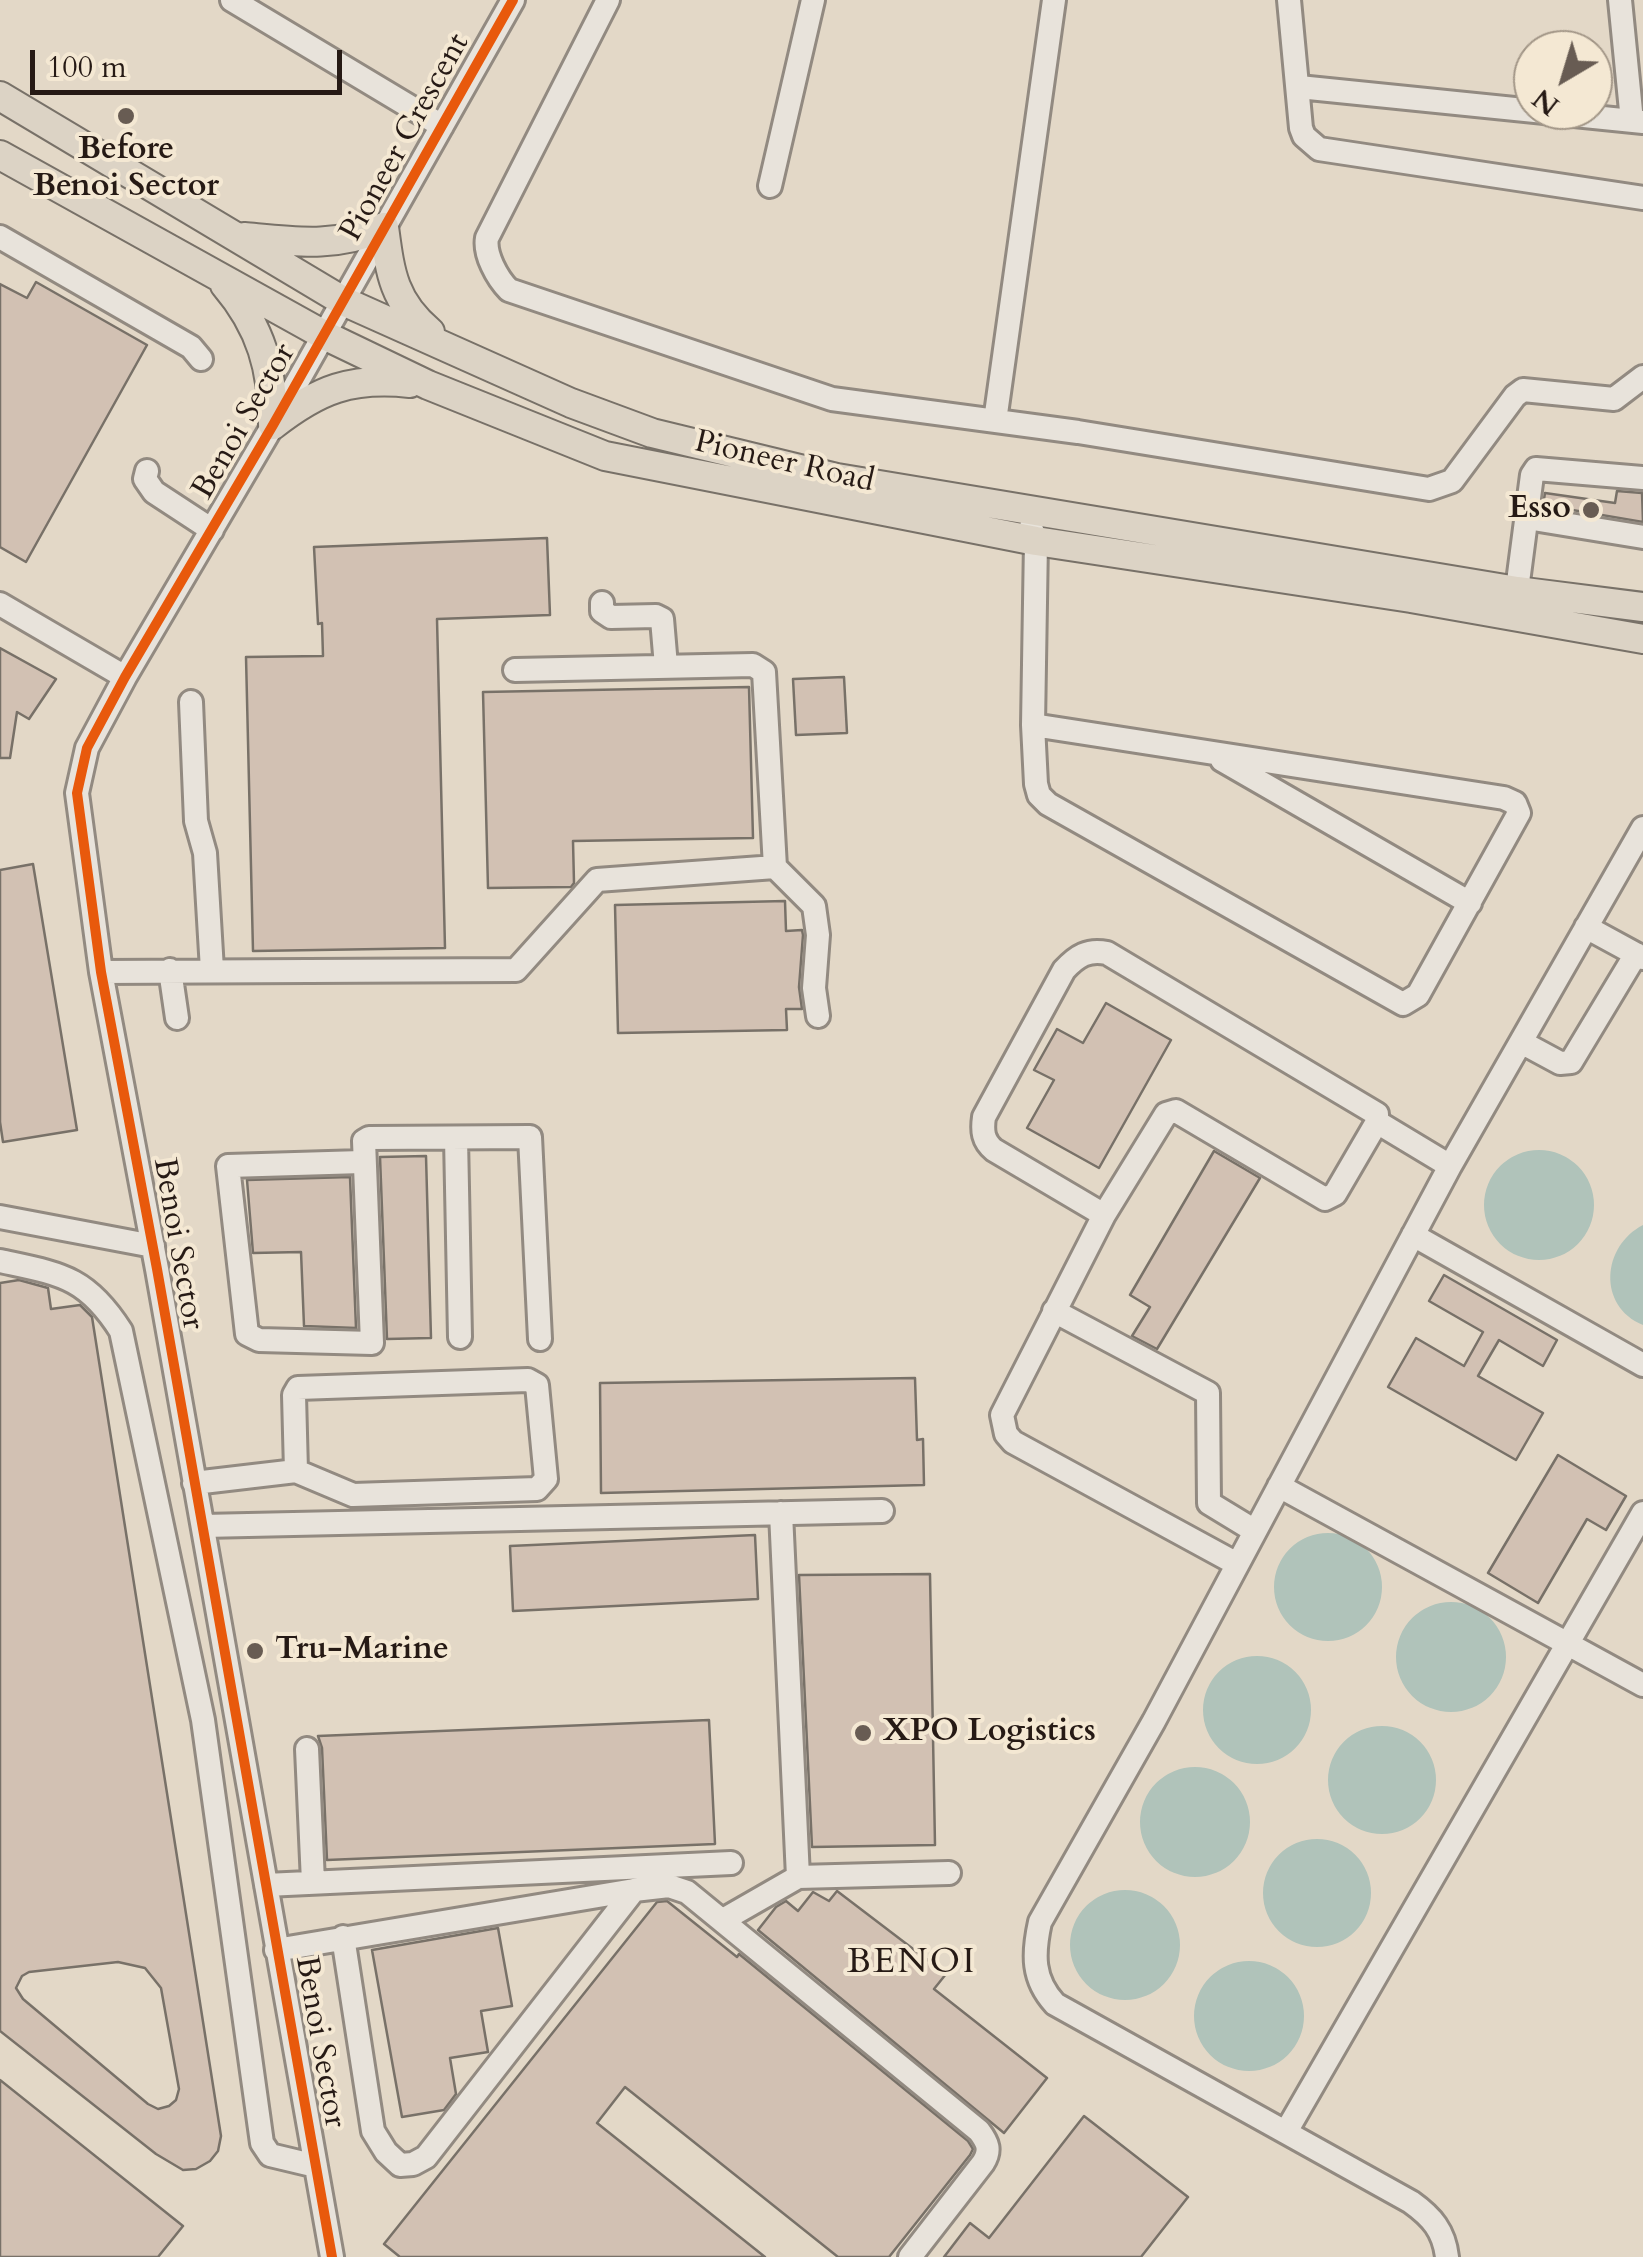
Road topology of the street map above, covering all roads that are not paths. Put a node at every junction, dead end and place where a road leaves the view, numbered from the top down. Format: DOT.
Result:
graph roads {
  1 [pos="232,0"];
  2 [pos="512,0"];
  3 [pos="608,0"];
  4 [pos="813,0"];
  5 [pos="1054,0"];
  6 [pos="1289,0"];
  7 [pos="1620,0"];
  8 [pos="1299,87"];
  9 [pos="0,96"];
  10 [pos="1638,122"];
  11 [pos="442,126"];
  12 [pos="0,155"];
  13 [pos="770,186"];
  14 [pos="1643,198"];
  15 [pos="384,227"];
  16 [pos="233,236"];
  17 [pos="0,237"];
  18 [pos="214,272"];
  19 [pos="343,300"];
  20 [pos="324,335"];
  21 [pos="466,356"];
  22 [pos="201,359"];
  23 [pos="1643,377"];
  24 [pos="428,385"];
  25 [pos="995,421"];
  26 [pos="274,425"];
  27 [pos="147,471"];
  28 [pos="1643,478"];
  29 [pos="1025,510"];
  30 [pos="1527,518"];
  31 [pos="212,530"];
  32 [pos="1643,537"];
  33 [pos="1036,541"];
  34 [pos="602,603"];
  35 [pos="0,604"];
  36 [pos="1515,604"];
  37 [pos="1643,607"];
  38 [pos="1643,639"];
  39 [pos="666,666"];
  40 [pos="516,670"];
  41 [pos="125,677"];
  42 [pos="192,702"];
  43 [pos="1032,726"];
  44 [pos="1209,753"];
  45 [pos="1643,828"];
  46 [pos="775,867"];
  47 [pos="1470,903"];
  48 [pos="1586,926"];
  49 [pos="1640,956"];
  50 [pos="170,970"];
  51 [pos="212,970"];
  52 [pos="101,972"];
  53 [pos="818,1016"];
  54 [pos="177,1018"];
  55 [pos="1521,1042"];
  56 [pos="1377,1122"];
  57 [pos="456,1138"];
  58 [pos="362,1162"];
  59 [pos="1450,1166"];
  60 [pos="1104,1215"];
  61 [pos="0,1217"];
  62 [pos="1413,1235"];
  63 [pos="153,1246"];
  64 [pos="0,1260"];
  65 [pos="1054,1311"];
  66 [pos="460,1336"];
  67 [pos="540,1339"];
  68 [pos="1643,1365"];
  69 [pos="296,1471"];
  70 [pos="194,1483"];
  71 [pos="1279,1486"];
  72 [pos="882,1511"];
  73 [pos="781,1512"];
  74 [pos="1643,1513"];
  75 [pos="203,1526"];
  76 [pos="1255,1531"];
  77 [pos="1238,1564"];
  78 [pos="1569,1644"];
  79 [pos="1643,1686"];
  80 [pos="307,1749"];
  81 [pos="731,1864"];
  82 [pos="949,1873"];
  83 [pos="798,1876"];
  84 [pos="313,1882"];
  85 [pos="266,1885"];
  86 [pos="634,1890"];
  87 [pos="723,1920"];
  88 [pos="343,1937"];
  89 [pos="276,1950"];
  90 [pos="1287,2130"];
  91 [pos="316,2166"];
  92 [pos="332,2257"];
  93 [pos="910,2257"];
  94 [pos="1447,2257"];
  1 -- 11 [label="street"];
  2 -- 11 [label="street, Pioneer Crescent"];
  3 -- 25 [label="street"];
  4 -- 13 [label="street"];
  5 -- 25 [label="street"];
  6 -- 8 [label="street"];
  7 -- 10 [label="street"];
  8 -- 10 [label="street"];
  8 -- 14 [label="street"];
  9 -- 16 [label="main road, Pioneer Road"];
  11 -- 15 [label="street, Pioneer Crescent"];
  12 -- 18 [label="main road, Pioneer Road"];
  15 -- 16 [label="main road"];
  15 -- 19 [label="street, Pioneer Crescent"];
  15 -- 21 [label="main road"];
  16 -- 19 [label="main road, Pioneer Road"];
  17 -- 22 [label="street"];
  18 -- 20 [label="main road, Pioneer Road"];
  18 -- 26 [label="main road"];
  19 -- 20 [label="street, Benoi Sector"];
  19 -- 21 [label="main road, Pioneer Road"];
  20 -- 24 [label="main road, Pioneer Road"];
  20 -- 26 [label="street, Benoi Sector"];
  21 -- 29 [label="main road, Pioneer Road"];
  23 -- 25 [label="street"];
  24 -- 26 [label="main road"];
  24 -- 33 [label="main road, Pioneer Road"];
  26 -- 31 [label="street, Benoi Sector"];
  27 -- 31 [label="street"];
  28 -- 30 [label="street"];
  29 -- 33 [label="street"];
  29 -- 36 [label="main road, Pioneer Road"];
  30 -- 32 [label="street"];
  30 -- 36 [label="street"];
  31 -- 41 [label="street, Benoi Sector"];
  33 -- 36 [label="main road, Pioneer Road"];
  33 -- 43 [label="street"];
  34 -- 39 [label="street"];
  35 -- 41 [label="street"];
  36 -- 37 [label="main road, Pioneer Road"];
  36 -- 38 [label="main road, Pioneer Road"];
  39 -- 40 [label="street"];
  39 -- 46 [label="street"];
  41 -- 52 [label="street, Benoi Sector"];
  42 -- 51 [label="street"];
  43 -- 44 [label="street"];
  43 -- 47 [label="street"];
  44 -- 47 [label="street"];
  44 -- 47 [label="street"];
  45 -- 48 [label="street"];
  46 -- 51 [label="street"];
  46 -- 53 [label="street"];
  48 -- 49 [label="street"];
  48 -- 55 [label="street"];
  49 -- 55 [label="street"];
  50 -- 51 [label="street"];
  50 -- 52 [label="street"];
  50 -- 54 [label="street"];
  52 -- 63 [label="street, Benoi Sector"];
  55 -- 59 [label="street"];
  56 -- 59 [label="street"];
  56 -- 60 [label="street"];
  56 -- 60 [label="street"];
  57 -- 58 [label="street"];
  57 -- 66 [label="street"];
  57 -- 67 [label="street"];
  58 -- 58 [label="street"];
  59 -- 62 [label="street"];
  60 -- 65 [label="street"];
  61 -- 63 [label="street"];
  62 -- 68 [label="street"];
  62 -- 71 [label="street"];
  63 -- 70 [label="street, Benoi Sector"];
  64 -- 91 [label="street"];
  65 -- 76 [label="street"];
  65 -- 77 [label="street"];
  69 -- 69 [label="street"];
  69 -- 70 [label="street"];
  70 -- 75 [label="street, Benoi Sector"];
  71 -- 76 [label="street"];
  71 -- 78 [label="street"];
  72 -- 73 [label="street"];
  73 -- 75 [label="street"];
  73 -- 83 [label="street"];
  74 -- 78 [label="street"];
  75 -- 85 [label="street, Benoi Sector"];
  76 -- 77 [label="street"];
  77 -- 90 [label="street"];
  78 -- 79 [label="street"];
  78 -- 90 [label="street"];
  80 -- 84 [label="street"];
  81 -- 84 [label="street"];
  82 -- 83 [label="street"];
  83 -- 87 [label="street"];
  84 -- 85 [label="street"];
  85 -- 89 [label="street, Benoi Sector"];
  86 -- 87 [label="street"];
  86 -- 88 [label="street"];
  86 -- 88 [label="street"];
  87 -- 93 [label="street"];
  88 -- 89 [label="street"];
  89 -- 91 [label="street, Benoi Sector"];
  90 -- 94 [label="street"];
  91 -- 92 [label="street, Benoi Sector"];
}
